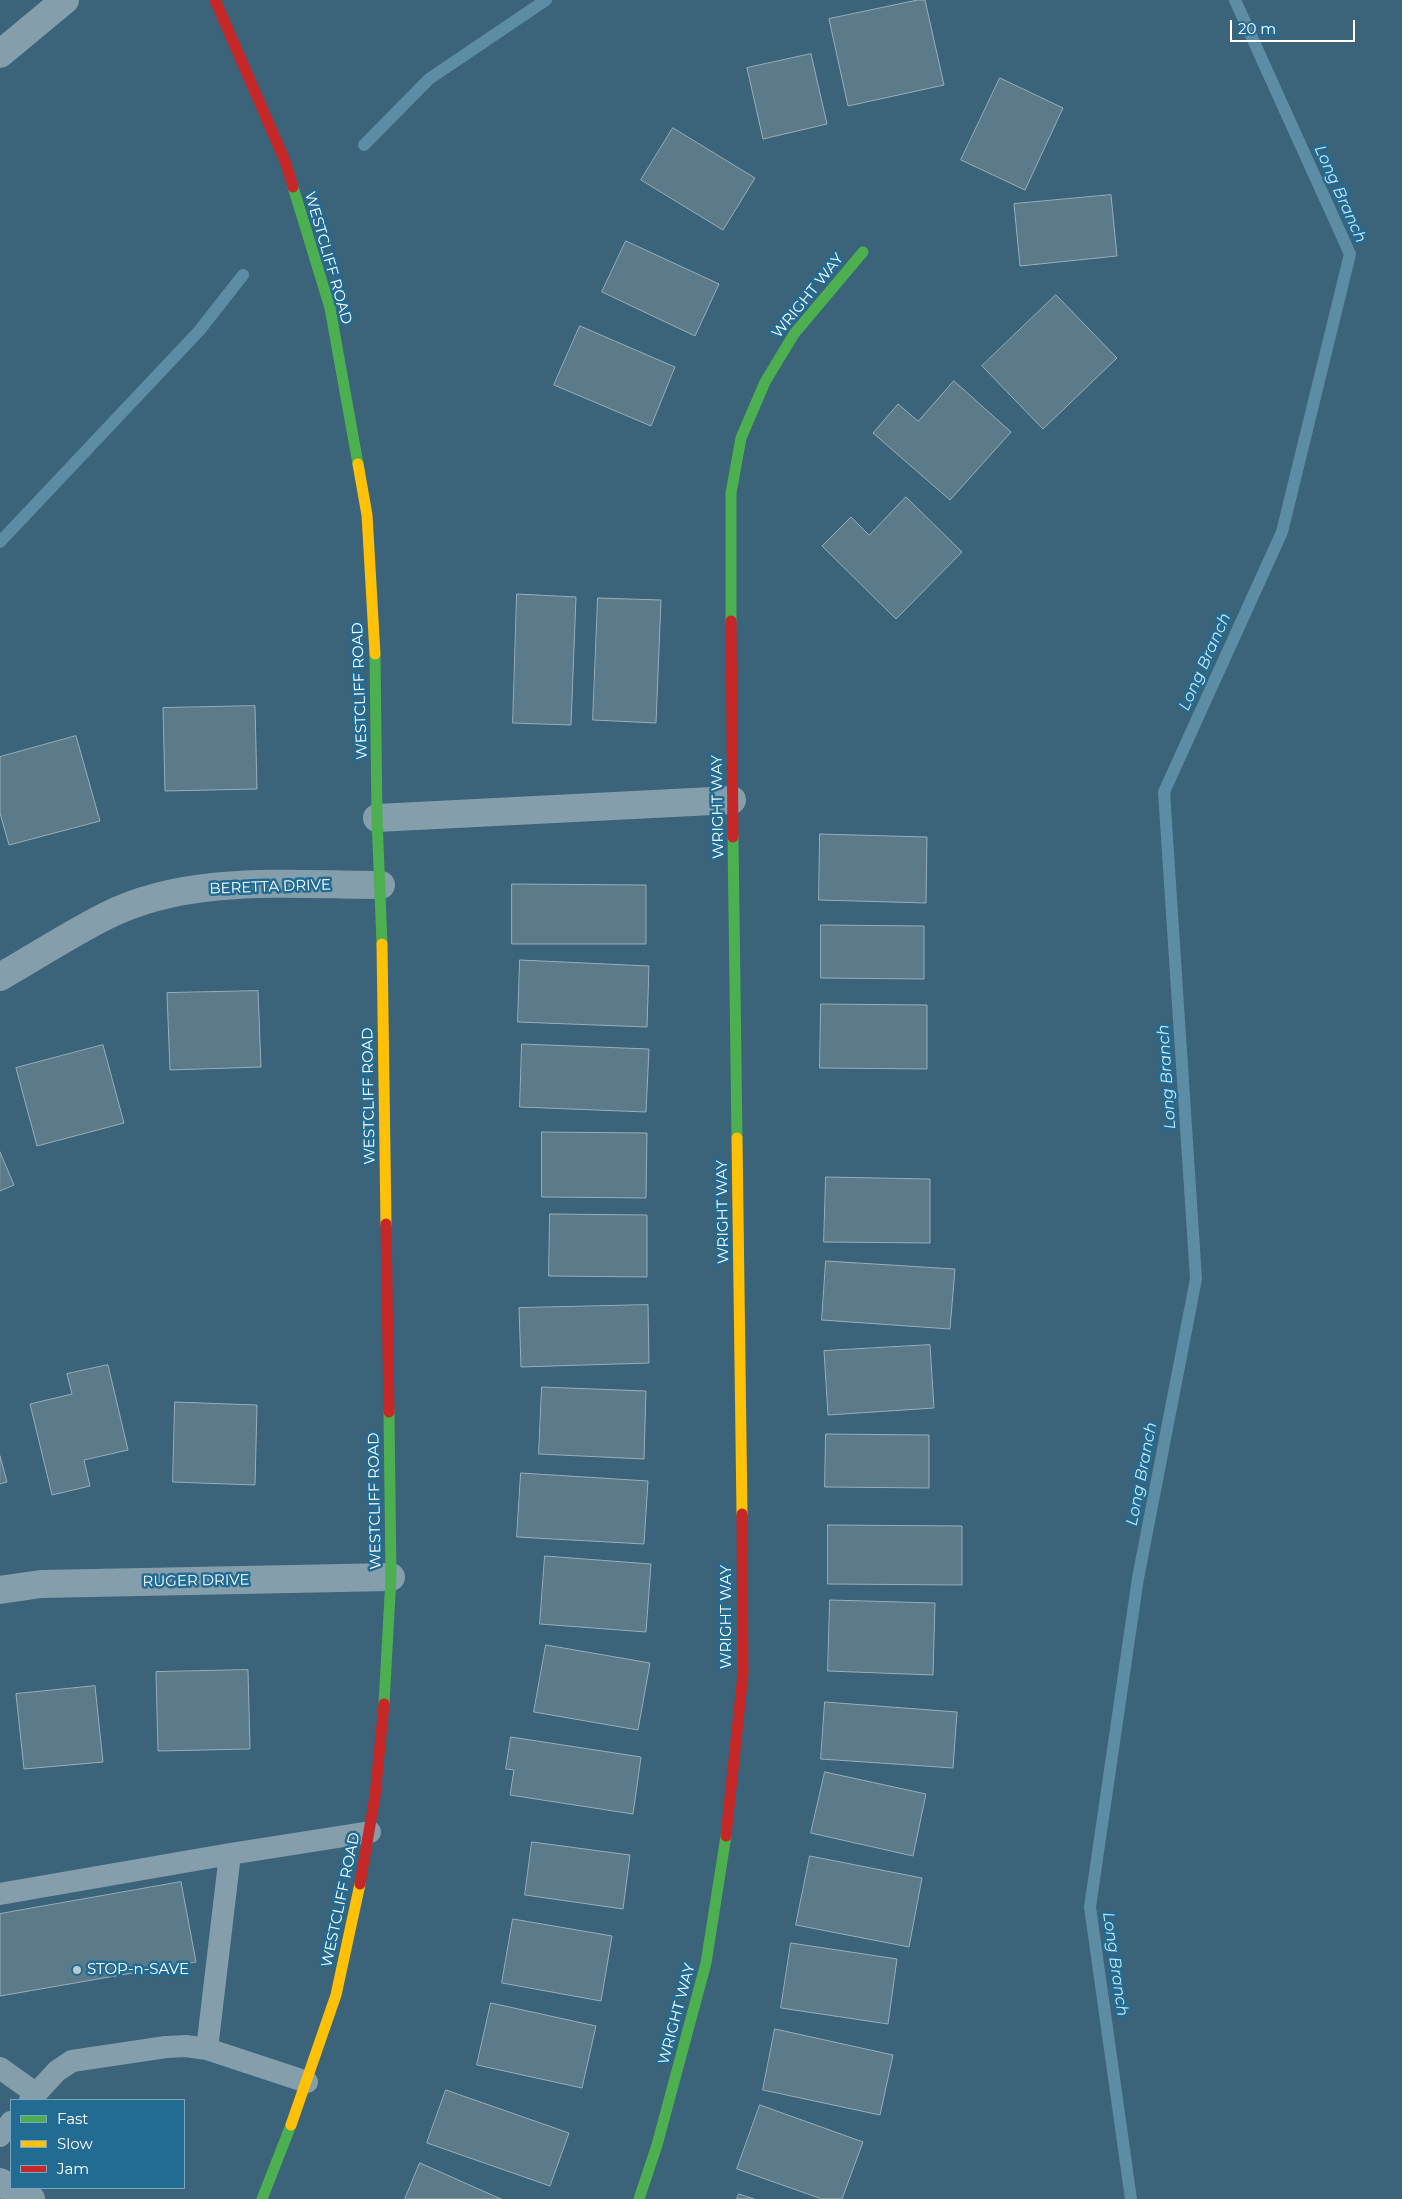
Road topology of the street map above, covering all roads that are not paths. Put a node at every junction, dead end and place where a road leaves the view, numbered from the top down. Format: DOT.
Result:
graph roads {
  1 [pos="65,0"];
  2 [pos="215,0"];
  3 [pos="0,54"];
  4 [pos="863,252"];
  5 [pos="732,800"];
  6 [pos="377,818"];
  7 [pos="380,885"];
  8 [pos="0,977"];
  9 [pos="392,1577"];
  10 [pos="0,1590"];
  11 [pos="370,1832"];
  12 [pos="230,1854"];
  13 [pos="0,1894"];
  14 [pos="207,2049"];
  15 [pos="0,2068"];
  16 [pos="307,2082"];
  17 [pos="32,2097"];
  18 [pos="10,2123"];
  19 [pos="0,2136"];
  20 [pos="13,2189"];
  21 [pos="31,2199"];
  22 [pos="262,2199"];
  23 [pos="639,2199"];
  1 -- 3 [label="street"];
  2 -- 6 [label="street, WESTCLIFF ROAD"];
  4 -- 5 [label="street, WRIGHT WAY"];
  5 -- 6 [label="street"];
  5 -- 23 [label="street, WRIGHT WAY"];
  6 -- 7 [label="street, WESTCLIFF ROAD"];
  7 -- 8 [label="street, BERETTA DRIVE"];
  7 -- 9 [label="street, WESTCLIFF ROAD"];
  9 -- 10 [label="street, RUGER DRIVE"];
  9 -- 11 [label="street, WESTCLIFF ROAD"];
  11 -- 12 [label="lane"];
  11 -- 16 [label="street, WESTCLIFF ROAD"];
  12 -- 13 [label="lane"];
  12 -- 14 [label="lane"];
  14 -- 16 [label="lane"];
  14 -- 17 [label="lane"];
  15 -- 17 [label="lane"];
  16 -- 22 [label="street, WESTCLIFF ROAD"];
  18 -- 19 [label="lane"];
  20 -- 21 [label="street"];
}
